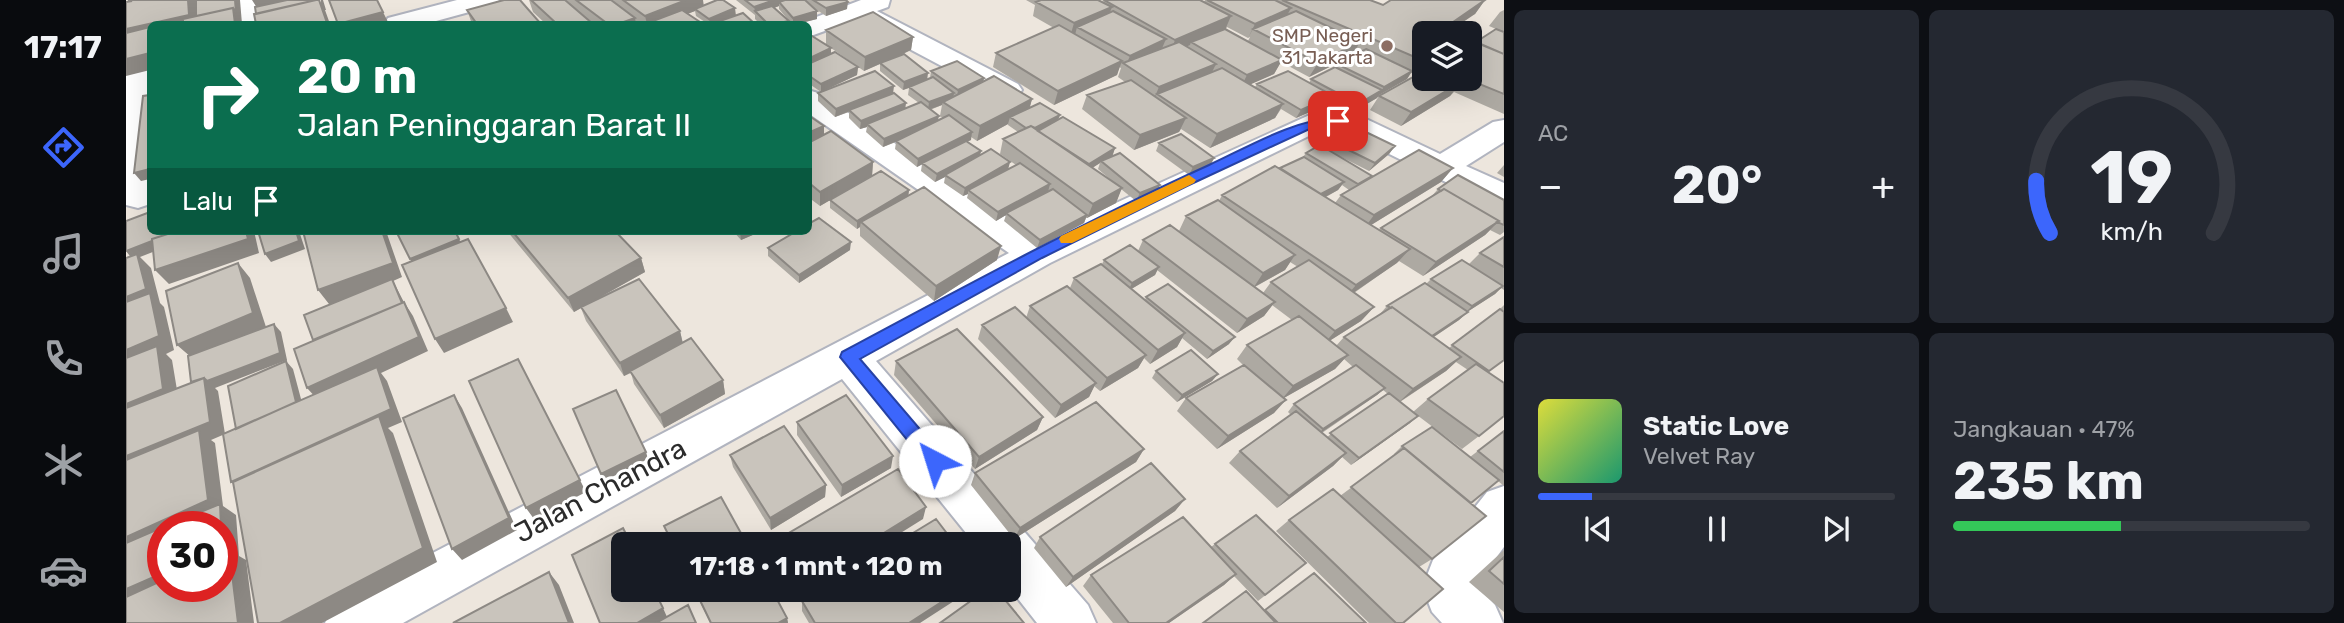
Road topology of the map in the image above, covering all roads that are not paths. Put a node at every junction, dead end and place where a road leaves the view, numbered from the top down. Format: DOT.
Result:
graph roads {
  1 [pos="249,0"];
  2 [pos="486,0"];
  3 [pos="884,0"];
  4 [pos="855,10"];
  5 [pos="252,21"];
  6 [pos="408,21"];
  7 [pos="812,27"];
  8 [pos="147,74"];
  9 [pos="1008,90"];
  10 [pos="812,102"];
  11 [pos="1504,128"];
  12 [pos="1443,166"];
  13 [pos="138,197"];
  14 [pos="1504,197"];
  15 [pos="1037,254"];
  16 [pos="848,357"];
  17 [pos="1504,508"];
  18 [pos="994,532"];
  19 [pos="1021,564"];
  20 [pos="351,623"];
  21 [pos="1070,623"];
  22 [pos="1477,623"];
  1 -- 5 [label="street"];
  2 -- 6 [label="street"];
  3 -- 4 [label="street"];
  4 -- 7 [label="street"];
  4 -- 9 [label="street"];
  8 -- 13 [label="street"];
  10 -- 15 [label="street"];
  11 -- 12 [label="street"];
  12 -- 14 [label="street"];
  12 -- 15 [label="street, Jalan Chandra"];
  15 -- 16 [label="street, Jalan Chandra"];
  16 -- 18 [label="street"];
  16 -- 20 [label="street, Jalan Chandra"];
  17 -- 22 [label="street"];
  19 -- 21 [label="street"];
}
